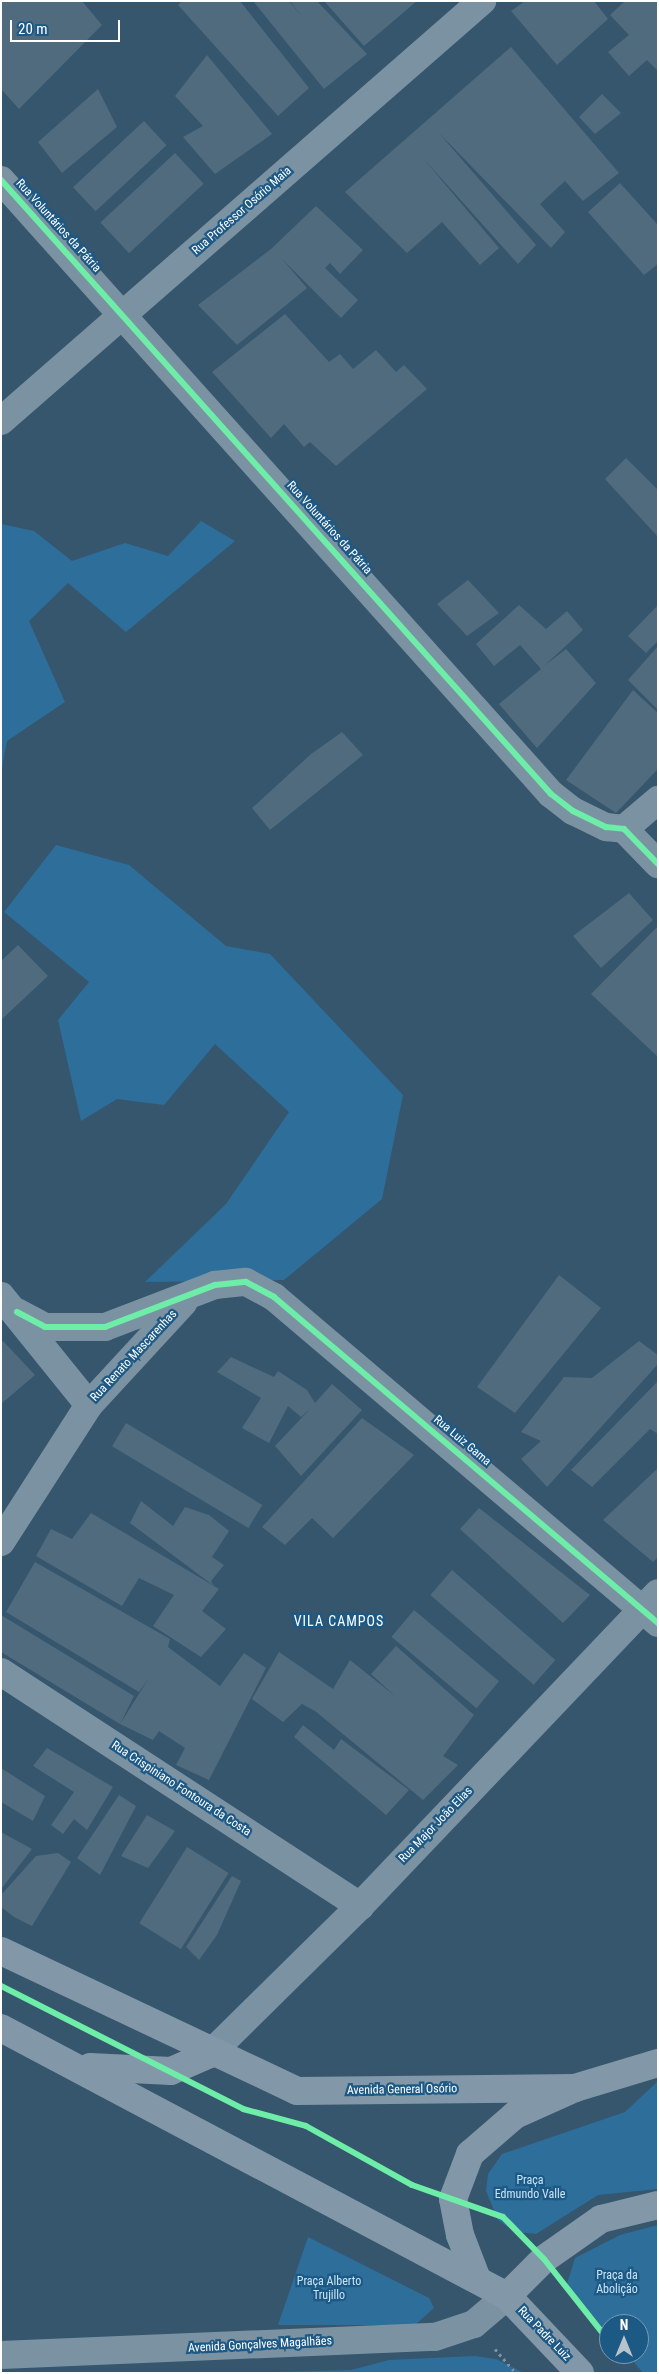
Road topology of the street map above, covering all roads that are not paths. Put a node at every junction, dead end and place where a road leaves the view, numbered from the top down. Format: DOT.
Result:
graph roads {
  1 [pos="482,1"];
  2 [pos="1,180"];
  3 [pos="123,315"];
  4 [pos="1,422"];
  5 [pos="658,800"];
  6 [pos="624,829"];
  7 [pos="658,864"];
  8 [pos="188,1298"];
  9 [pos="9,1304"];
  10 [pos="88,1405"];
  11 [pos="1,1542"];
  12 [pos="653,1608"];
  13 [pos="1,1672"];
  14 [pos="360,1906"];
  15 [pos="1,1951"];
  16 [pos="1,2028"];
  17 [pos="210,2054"];
  18 [pos="658,2063"];
  19 [pos="77,2066"];
  20 [pos="575,2088"];
  21 [pos="658,2205"];
  22 [pos="536,2266"];
  23 [pos="478,2279"];
  24 [pos="507,2296"];
  25 [pos="1,2355"];
  26 [pos="580,2373"];
  1 -- 3 [label="street, Rua Professor Osório Maia"];
  2 -- 3 [label="street, Rua Voluntários da Pátria"];
  3 -- 4 [label="street, Rua Professor Osório Maia"];
  3 -- 6 [label="street, Rua Voluntários da Pátria"];
  5 -- 6 [label="street"];
  6 -- 7 [label="street"];
  8 -- 9 [label="street, Rua Renato Mascarenhas"];
  8 -- 10 [label="street, Rua Renato Mascarenhas"];
  8 -- 12 [label="street, Rua Luiz Gama"];
  9 -- 10 [label="street"];
  10 -- 11 [label="street, Rua Renato Mascarenhas"];
  12 -- 14 [label="street, Rua Major João Elias"];
  13 -- 14 [label="street, Rua Crispiniano Fontoura da Costa"];
  14 -- 17 [label="street, Rua Major João Elias"];
  15 -- 17 [label="main road, Avenida General Osório"];
  16 -- 19 [label="main road"];
  17 -- 19 [label="main road"];
  17 -- 20 [label="main road, Avenida General Osório"];
  18 -- 20 [label="main road"];
  19 -- 23 [label="main road"];
  20 -- 23 [label="main road"];
  21 -- 22 [label="main road"];
  22 -- 23 [label="main road"];
  22 -- 24 [label="main road"];
  23 -- 24 [label="main road"];
  24 -- 25 [label="street, Avenida Gonçalves Magalhães"];
  24 -- 26 [label="main road, Rua Padre Luiz"];
}
